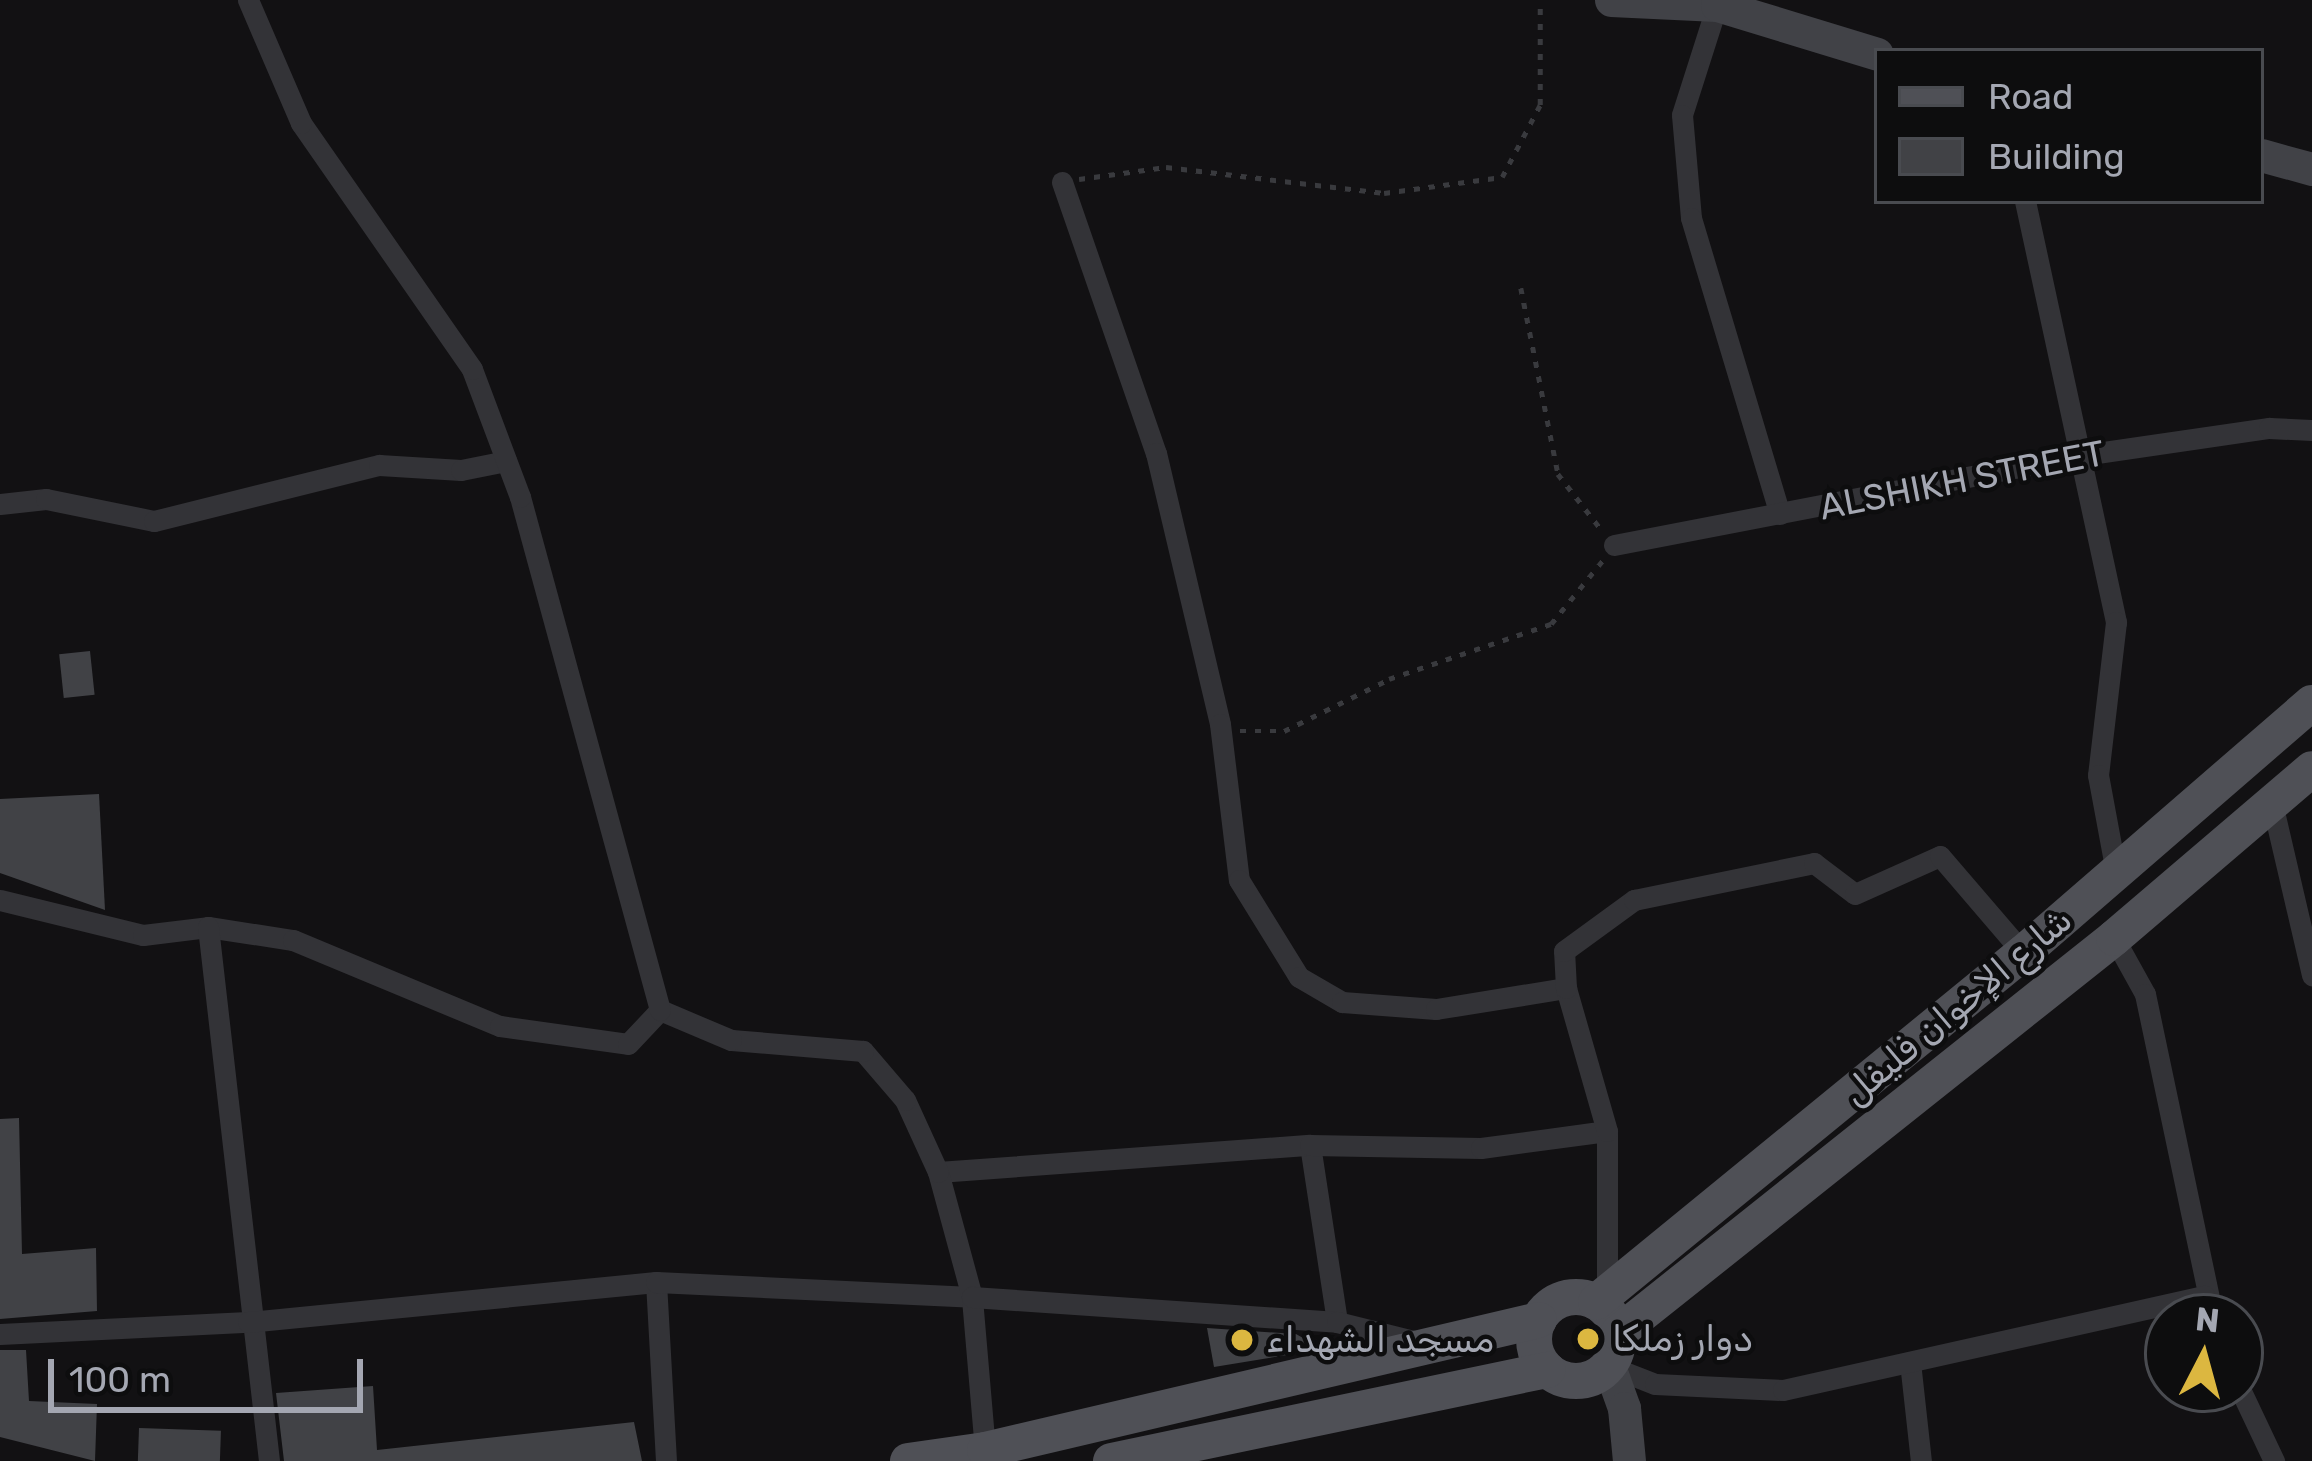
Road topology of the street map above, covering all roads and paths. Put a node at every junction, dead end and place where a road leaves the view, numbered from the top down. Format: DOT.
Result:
graph roads {
  1 [pos="248,0"];
  2 [pos="1540,0"];
  3 [pos="1611,0"];
  4 [pos="1717,5"];
  5 [pos="1776,11"];
  6 [pos="1874,54"];
  7 [pos="2264,155"];
  8 [pos="2312,169"];
  9 [pos="1062,182"];
  10 [pos="2026,204"];
  11 [pos="1521,288"];
  12 [pos="2312,430"];
  13 [pos="2083,455"];
  14 [pos="506,461"];
  15 [pos="0,504"];
  16 [pos="1780,514"];
  17 [pos="1614,545"];
  18 [pos="2312,703"];
  19 [pos="1221,731"];
  20 [pos="2312,769"];
  21 [pos="2272,803"];
  22 [pos="2116,872"];
  23 [pos="0,900"];
  24 [pos="208,927"];
  25 [pos="2114,938"];
  26 [pos="2023,953"];
  27 [pos="2312,975"];
  28 [pos="1566,988"];
  29 [pos="661,1010"];
  30 [pos="1607,1131"];
  31 [pos="1310,1144"];
  32 [pos="938,1172"];
  33 [pos="656,1282"];
  34 [pos="2206,1293"];
  35 [pos="972,1297"];
  36 [pos="1602,1299"];
  37 [pos="2144,1319"];
  38 [pos="1539,1320"];
  39 [pos="248,1322"];
  40 [pos="1337,1322"];
  41 [pos="0,1334"];
  42 [pos="1428,1345"];
  43 [pos="1614,1349"];
  44 [pos="1910,1362"];
  45 [pos="1548,1370"];
  46 [pos="2247,1413"];
  47 [pos="985,1450"];
  48 [pos="2258,1450"];
  49 [pos="1192,1453"];
  50 [pos="268,1461"];
  51 [pos="666,1461"];
  52 [pos="908,1461"];
  53 [pos="1111,1461"];
  54 [pos="1629,1461"];
  55 [pos="1921,1461"];
  56 [pos="2274,1461"];
  1 -- 14 [label="street"];
  2 -- 9 [label="path"];
  3 -- 4 [label="street"];
  4 -- 5 [label="street"];
  4 -- 16 [label="street"];
  5 -- 6 [label="street"];
  7 -- 8 [label="street"];
  9 -- 19 [label="street"];
  10 -- 13 [label="street"];
  11 -- 17 [label="path"];
  12 -- 13 [label="street, ALSHIKH STREET"];
  13 -- 16 [label="street, ALSHIKH STREET"];
  13 -- 22 [label="street"];
  14 -- 15 [label="street"];
  14 -- 29 [label="street"];
  16 -- 17 [label="street, ALSHIKH STREET"];
  17 -- 19 [label="path"];
  18 -- 22 [label="main road, شارع الإخوان فليفل"];
  19 -- 28 [label="street"];
  20 -- 21 [label="main road, شارع الإخوان فليفل"];
  21 -- 25 [label="main road, شارع الإخوان فليفل"];
  21 -- 27 [label="street"];
  22 -- 26 [label="main road, شارع الإخوان فليفل"];
  23 -- 24 [label="street"];
  24 -- 29 [label="street"];
  24 -- 39 [label="street"];
  25 -- 34 [label="street"];
  25 -- 43 [label="main road, شارع الإخوان فليفل"];
  26 -- 28 [label="street"];
  26 -- 36 [label="main road, شارع الإخوان فليفل"];
  28 -- 30 [label="street"];
  29 -- 32 [label="street"];
  30 -- 31 [label="street"];
  30 -- 36 [label="street"];
  31 -- 32 [label="street"];
  31 -- 40 [label="street"];
  32 -- 35 [label="street"];
  33 -- 35 [label="street"];
  33 -- 39 [label="street"];
  33 -- 51 [label="street"];
  35 -- 40 [label="street"];
  35 -- 47 [label="street"];
  36 -- 38 [label="main road"];
  36 -- 43 [label="main road"];
  37 -- 44 [label="street"];
  38 -- 42 [label="main road"];
  38 -- 45 [label="main road"];
  39 -- 41 [label="street"];
  39 -- 50 [label="street"];
  40 -- 42 [label="street"];
  42 -- 47 [label="main road"];
  43 -- 44 [label="street"];
  43 -- 45 [label="main road"];
  43 -- 54 [label="street"];
  44 -- 55 [label="street"];
  45 -- 49 [label="main road"];
  46 -- 48 [label="street"];
  47 -- 52 [label="main road"];
  48 -- 56 [label="street"];
  49 -- 53 [label="main road"];
}
